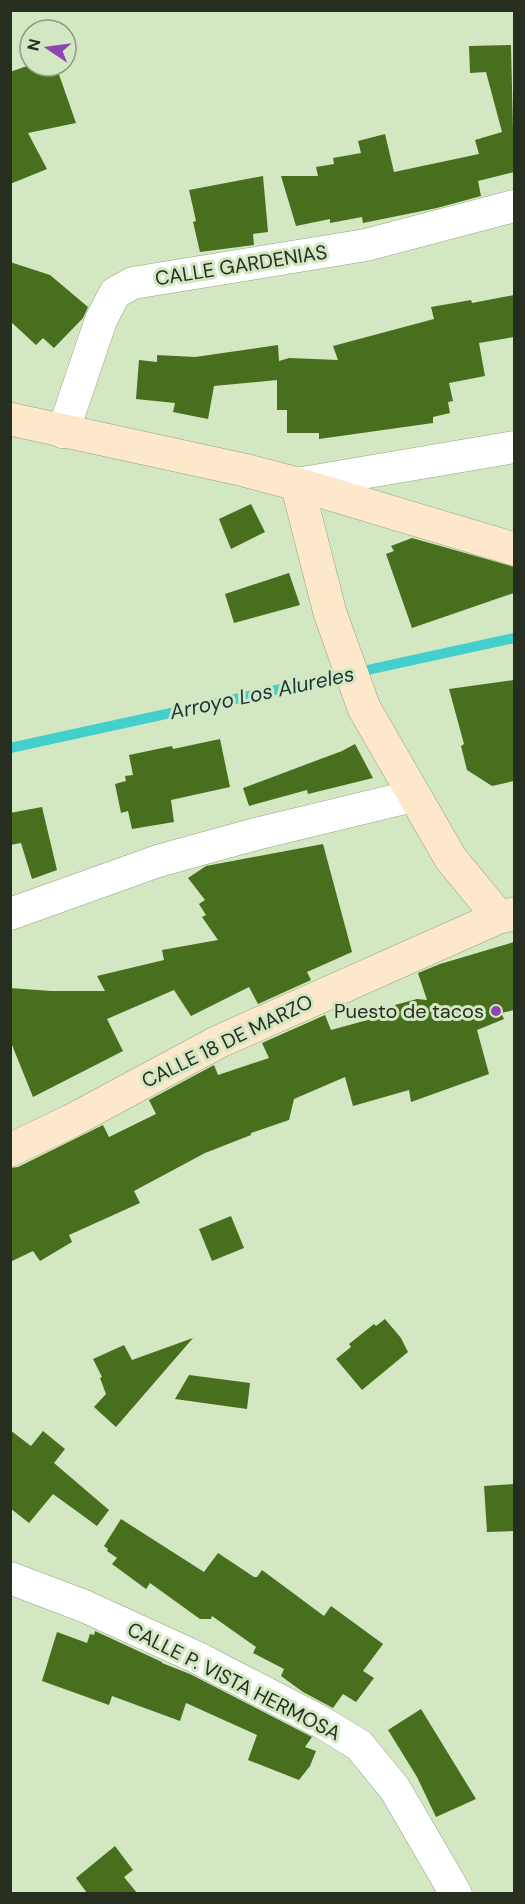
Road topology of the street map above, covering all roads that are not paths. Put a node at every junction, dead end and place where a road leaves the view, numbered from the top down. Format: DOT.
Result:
graph roads {
  1 [pos="514,206"];
  2 [pos="10,419"];
  3 [pos="63,432"];
  4 [pos="514,447"];
  5 [pos="297,484"];
  6 [pos="514,549"];
  7 [pos="413,796"];
  8 [pos="509,908"];
  9 [pos="10,914"];
  10 [pos="10,1150"];
  11 [pos="10,1578"];
  12 [pos="456,1893"];
  1 -- 3 [label="street, CALLE GARDENIAS"];
  2 -- 3 [label="main road"];
  3 -- 5 [label="main road"];
  4 -- 5 [label="street"];
  5 -- 6 [label="main road"];
  5 -- 7 [label="main road"];
  7 -- 8 [label="main road"];
  7 -- 9 [label="street"];
  8 -- 10 [label="main road, CALLE 18 DE MARZO"];
  11 -- 12 [label="street, CALLE P. VISTA HERMOSA"];
}
